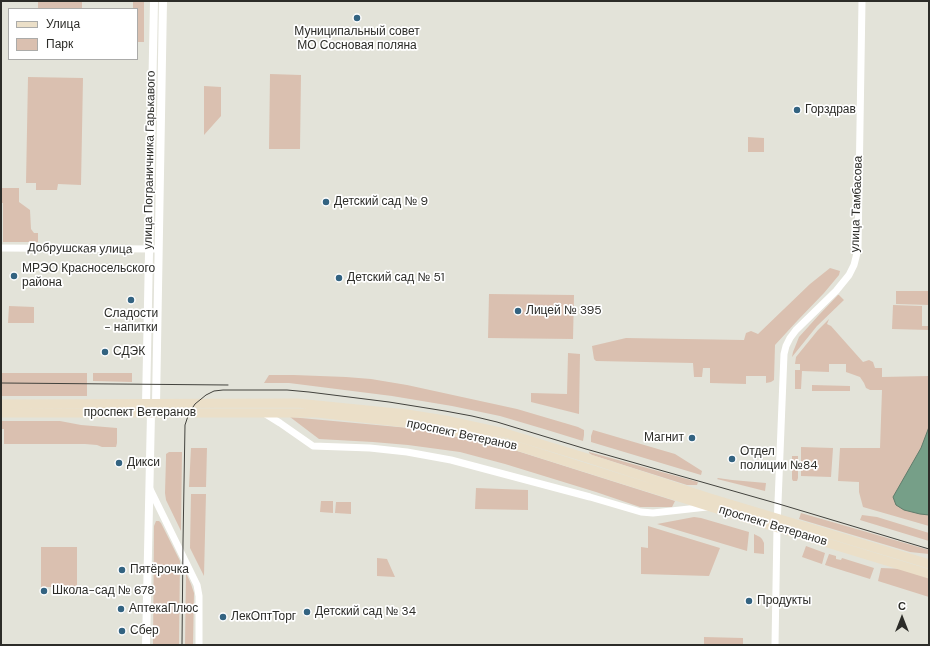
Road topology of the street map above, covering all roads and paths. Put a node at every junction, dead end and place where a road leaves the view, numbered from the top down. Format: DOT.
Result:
graph roads {
  1 [pos="154,1"];
  2 [pos="163,1"];
  3 [pos="862,1"];
  4 [pos="1,248"];
  5 [pos="149,249"];
  6 [pos="158,249"];
  7 [pos="1,404"];
  8 [pos="146,404"];
  9 [pos="156,404"];
  10 [pos="1,413"];
  11 [pos="151,413"];
  12 [pos="264,413"];
  13 [pos="150,488"];
  14 [pos="710,507"];
  15 [pos="778,523"];
  16 [pos="929,564"];
  17 [pos="929,574"];
  18 [pos="146,645"];
  19 [pos="198,645"];
  20 [pos="775,645"];
  1 -- 5 [label="street, улица Пограничника Гарькавого"];
  2 -- 6 [label="street, улица Пограничника Гарькавого"];
  3 -- 15 [label="street, улица Тамбасова"];
  4 -- 5 [label="street, Добрушская улица"];
  5 -- 6 [label="street, Добрушская улица"];
  5 -- 8 [label="street, улица Пограничника Гарькавого"];
  6 -- 9 [label="street, улица Пограничника Гарькавого"];
  7 -- 8 [label="main road, проспект Ветеранов"];
  8 -- 9 [label="main road, проспект Ветеранов"];
  8 -- 11 [label="street, улица Пограничника Гарькавого"];
  9 -- 11 [label="street, улица Пограничника Гарькавого"];
  9 -- 15 [label="main road, проспект Ветеранов"];
  10 -- 11 [label="main road, проспект Ветеранов"];
  11 -- 12 [label="main road, проспект Ветеранов"];
  11 -- 13 [label="street, улица Пограничника Гарькавого"];
  12 -- 14 [label="main road, проспект Ветеранов"];
  12 -- 14 [label="street"];
  13 -- 18 [label="street, улица Пограничника Гарькавого"];
  13 -- 19 [label="street"];
  14 -- 15 [label="main road, проспект Ветеранов"];
  15 -- 16 [label="main road, проспект Ветеранов"];
  15 -- 17 [label="main road, проспект Ветеранов"];
  15 -- 20 [label="street, улица Тамбасова"];
}
